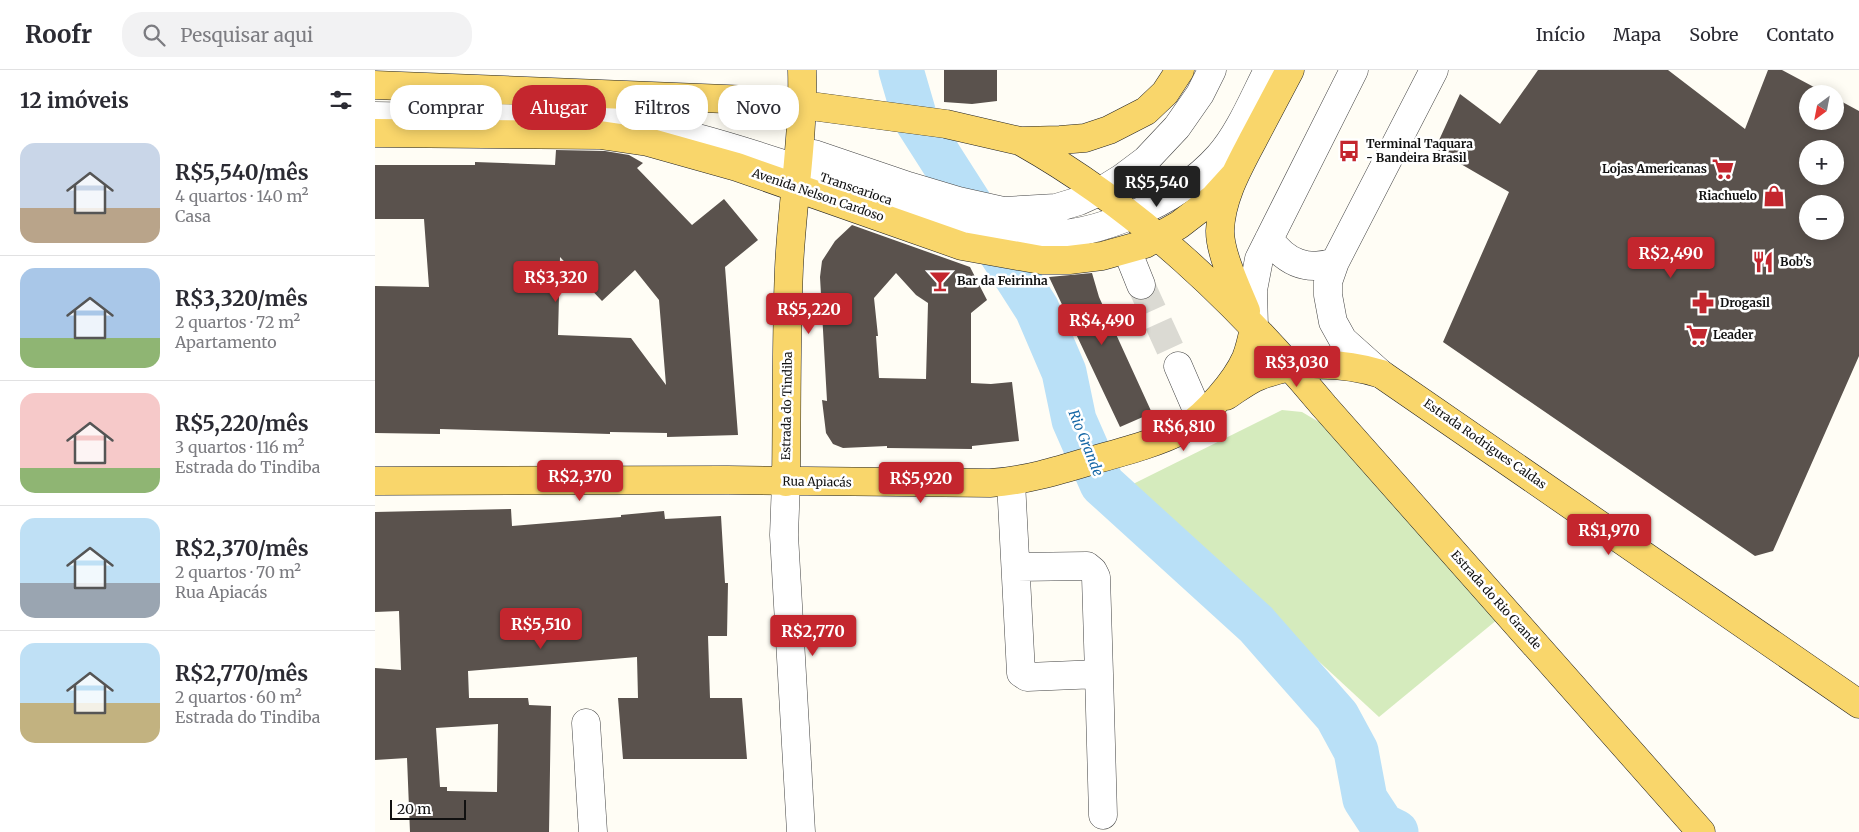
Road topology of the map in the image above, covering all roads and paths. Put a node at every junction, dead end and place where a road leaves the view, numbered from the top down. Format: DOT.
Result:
graph roads {
  1 [pos="802,70"];
  2 [pos="1180,70"];
  3 [pos="1212,70"];
  4 [pos="1267,70"];
  5 [pos="1290,70"];
  6 [pos="1354,70"];
  7 [pos="1435,70"];
  8 [pos="375,85"];
  9 [pos="375,98"];
  10 [pos="803,105"];
  11 [pos="375,116"];
  12 [pos="375,133"];
  13 [pos="1020,141"];
  14 [pos="798,169"];
  15 [pos="1234,176"];
  16 [pos="1101,191"];
  17 [pos="1132,215"];
  18 [pos="1003,221"];
  19 [pos="1158,237"];
  20 [pos="1269,239"];
  21 [pos="1127,250"];
  22 [pos="1335,262"];
  23 [pos="1141,285"];
  24 [pos="1254,328"];
  25 [pos="1178,366"];
  26 [pos="1292,368"];
  27 [pos="1381,374"];
  28 [pos="1207,410"];
  29 [pos="375,481"];
  30 [pos="786,482"];
  31 [pos="1011,482"];
  32 [pos="1017,567"];
  33 [pos="1099,674"];
  34 [pos="1859,704"];
  35 [pos="586,722"];
  36 [pos="1103,815"];
  37 [pos="593,832"];
  38 [pos="801,832"];
  39 [pos="1701,832"];
  1 -- 10 [label="main road, Estrada do Tindiba"];
  2 -- 13 [label="main road"];
  3 -- 16 [label="street, Transcarioca"];
  4 -- 17 [label="street, Transcarioca"];
  5 -- 15 [label="main road"];
  6 -- 20 [label="street"];
  7 -- 22 [label="street"];
  8 -- 10 [label="main road"];
  9 -- 14 [label="street, Transcarioca"];
  10 -- 13 [label="main road"];
  10 -- 14 [label="main road, Estrada do Tindiba"];
  11 -- 14 [label="street, Transcarioca"];
  12 -- 14 [label="main road, Avenida Nelson Cardoso"];
  13 -- 16 [label="main road"];
  14 -- 18 [label="street, Transcarioca"];
  14 -- 21 [label="main road, Avenida Nelson Cardoso"];
  14 -- 30 [label="main road, Estrada do Tindiba"];
  15 -- 19 [label="main road, Avenida Nelson Cardoso"];
  15 -- 24 [label="main road"];
  16 -- 17 [label="main road"];
  16 -- 18 [label="street, Transcarioca"];
  17 -- 18 [label="street, Transcarioca"];
  17 -- 19 [label="main road"];
  19 -- 21 [label="main road, Avenida Nelson Cardoso"];
  19 -- 24 [label="main road"];
  20 -- 22 [label="street"];
  20 -- 24 [label="street"];
  21 -- 23 [label="street"];
  22 -- 27 [label="street"];
  24 -- 26 [label="main road"];
  24 -- 28 [label="main road, Rua Apiacás"];
  25 -- 28 [label="street"];
  26 -- 27 [label="main road, Estrada Rodrigues Caldas"];
  26 -- 28 [label="main road, Estrada Rodrigues Caldas"];
  26 -- 39 [label="main road, Estrada do Rio Grande"];
  27 -- 34 [label="main road, Estrada Rodrigues Caldas"];
  28 -- 31 [label="main road, Rua Apiacás"];
  29 -- 30 [label="main road, Rua Apiacás"];
  30 -- 31 [label="main road, Rua Apiacás"];
  30 -- 38 [label="street, Estrada do Tindiba"];
  31 -- 32 [label="street"];
  32 -- 33 [label="street"];
  32 -- 33 [label="street"];
  33 -- 36 [label="street"];
  35 -- 37 [label="street"];
}
